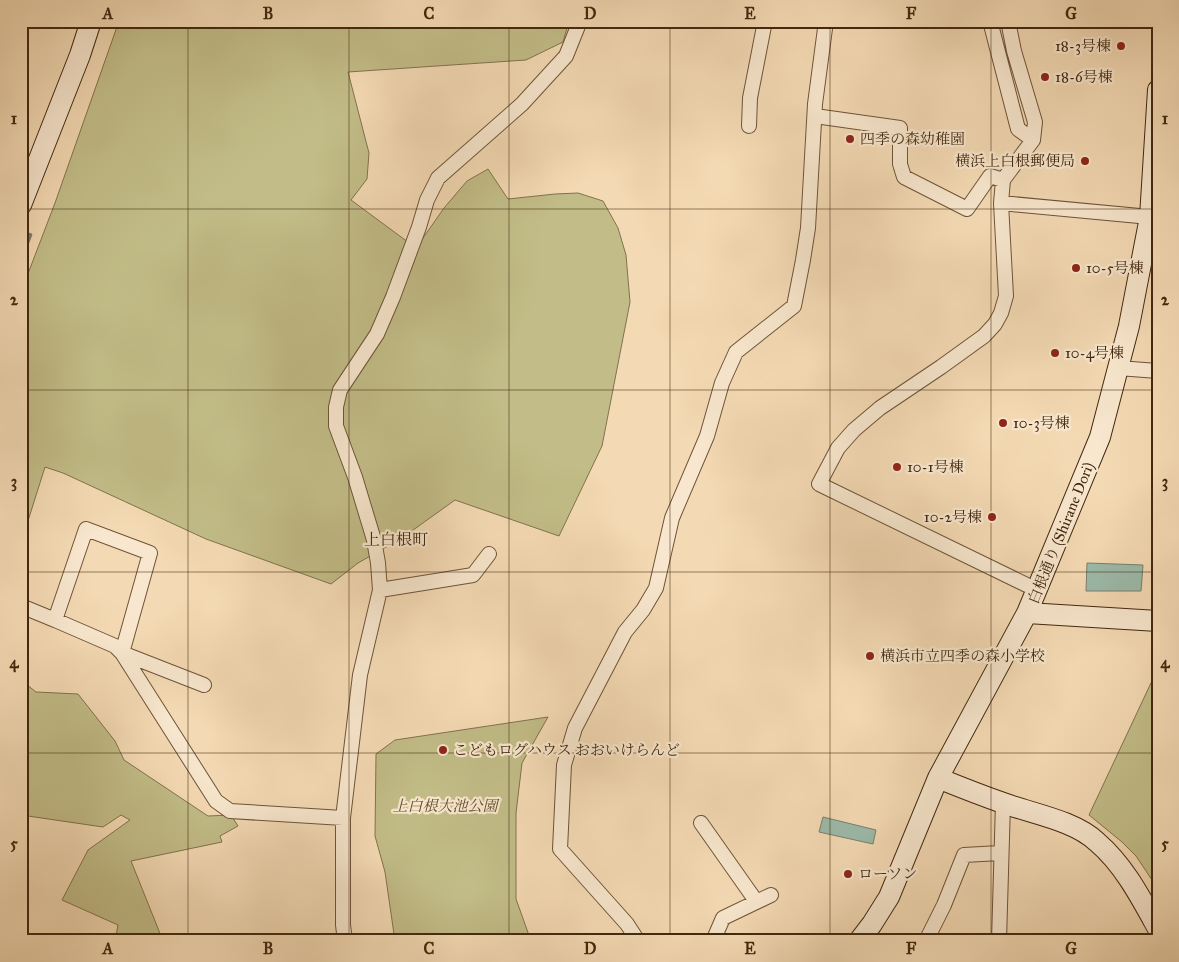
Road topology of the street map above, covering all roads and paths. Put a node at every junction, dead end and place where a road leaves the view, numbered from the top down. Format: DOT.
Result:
graph roads {
  1 [pos="91,21"];
  2 [pos="580,21"];
  3 [pos="765,21"];
  4 [pos="990,21"];
  5 [pos="1008,21"];
  6 [pos="823,22"];
  7 [pos="1158,90"];
  8 [pos="815,116"];
  9 [pos="749,126"];
  10 [pos="1033,140"];
  11 [pos="1003,180"];
  12 [pos="1001,203"];
  13 [pos="21,205"];
  14 [pos="1150,216"];
  15 [pos="1118,368"];
  16 [pos="1158,371"];
  17 [pos="489,554"];
  18 [pos="380,590"];
  19 [pos="1037,590"];
  20 [pos="21,606"];
  21 [pos="1028,613"];
  22 [pos="55,620"];
  23 [pos="1158,621"];
  24 [pos="122,652"];
  25 [pos="204,685"];
  26 [pos="938,778"];
  27 [pos="1003,803"];
  28 [pos="343,818"];
  29 [pos="701,823"];
  30 [pos="1000,853"];
  31 [pos="770,895"];
  32 [pos="756,901"];
  33 [pos="1155,915"];
  34 [pos="928,940"];
  35 [pos="345,941"];
  36 [pos="638,941"];
  37 [pos="713,941"];
  38 [pos="858,941"];
  39 [pos="999,941"];
  1 -- 13 [label="street"];
  2 -- 18 [label="street"];
  3 -- 9 [label="street"];
  4 -- 10 [label="street"];
  5 -- 10 [label="street"];
  6 -- 8 [label="street"];
  7 -- 14 [label="street, 白根通り (Shirane Dori)"];
  8 -- 11 [label="street"];
  8 -- 36 [label="street"];
  10 -- 11 [label="street"];
  11 -- 12 [label="street"];
  12 -- 14 [label="street"];
  12 -- 19 [label="street"];
  14 -- 15 [label="street, 白根通り (Shirane Dori)"];
  15 -- 16 [label="street"];
  15 -- 19 [label="street, 白根通り (Shirane Dori)"];
  17 -- 18 [label="street"];
  18 -- 28 [label="street"];
  19 -- 21 [label="street, 白根通り (Shirane Dori)"];
  20 -- 22 [label="street"];
  21 -- 23 [label="street"];
  21 -- 26 [label="street, 白根通り (Shirane Dori)"];
  22 -- 24 [label="street"];
  22 -- 24 [label="street"];
  24 -- 25 [label="street"];
  24 -- 28 [label="street"];
  26 -- 27 [label="street"];
  26 -- 38 [label="street, 白根通り (Shirane Dori)"];
  27 -- 30 [label="street"];
  27 -- 33 [label="street"];
  28 -- 35 [label="street"];
  29 -- 32 [label="street"];
  30 -- 34 [label="street"];
  30 -- 39 [label="street"];
  31 -- 32 [label="street"];
  32 -- 37 [label="street"];
}
